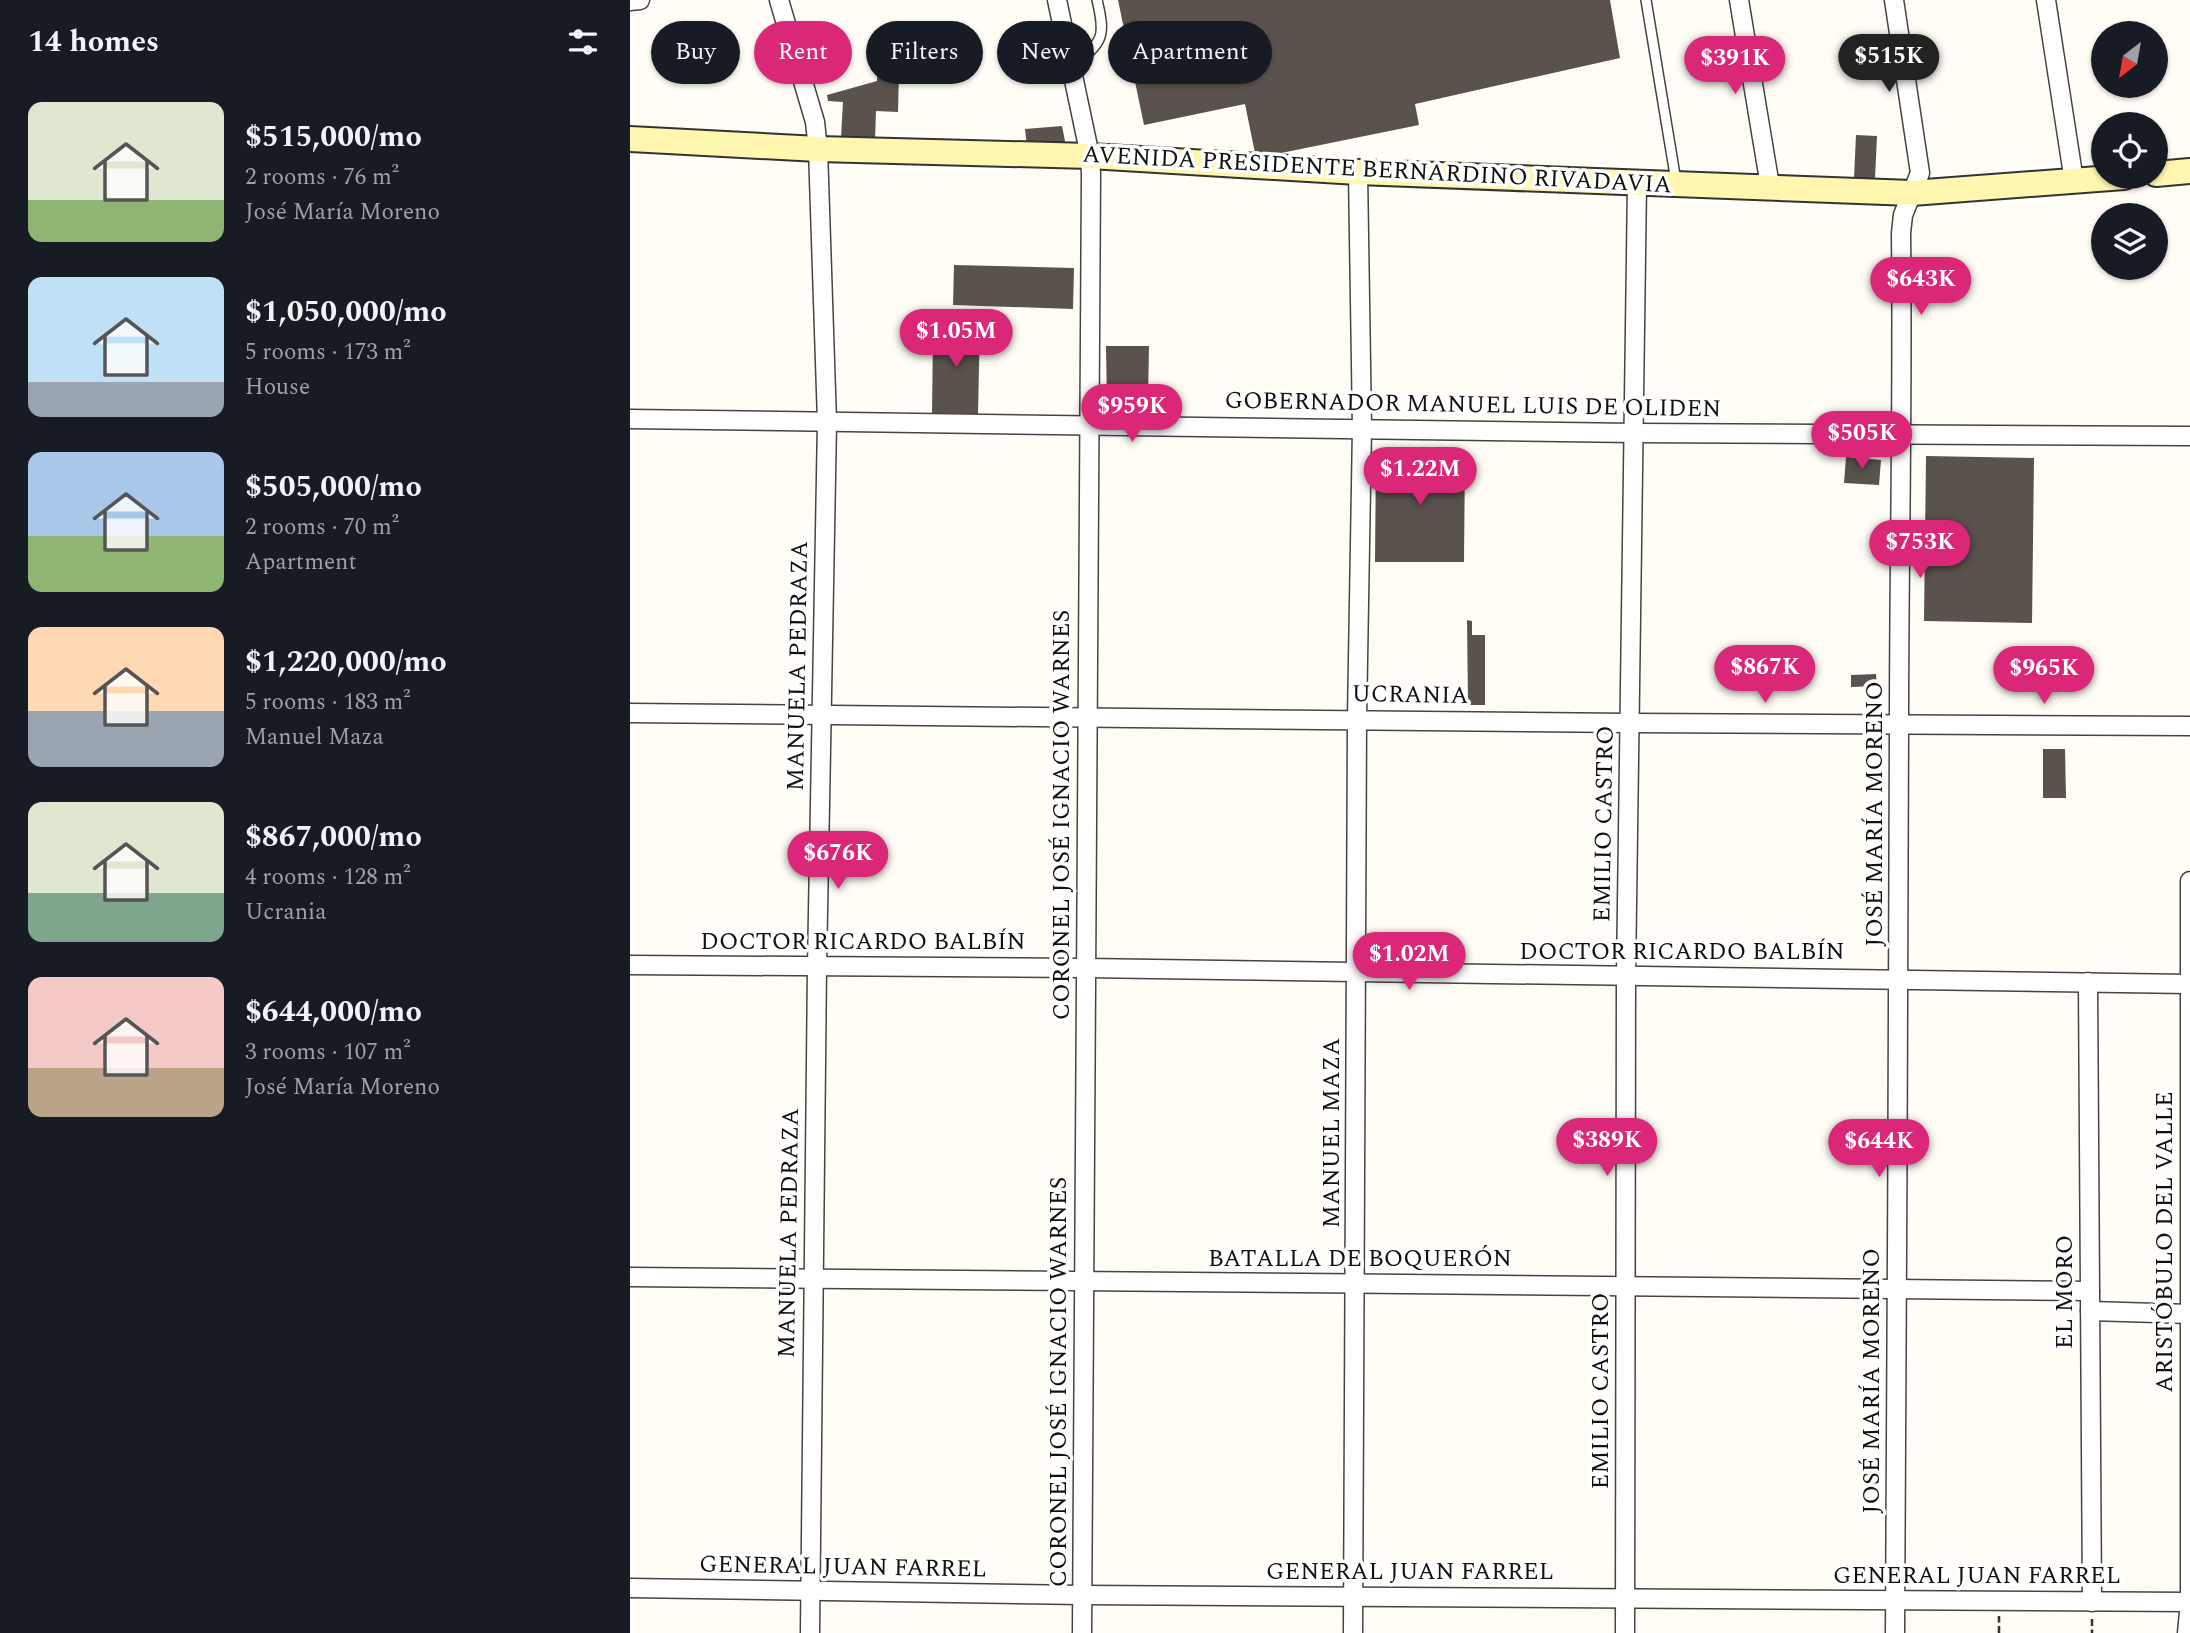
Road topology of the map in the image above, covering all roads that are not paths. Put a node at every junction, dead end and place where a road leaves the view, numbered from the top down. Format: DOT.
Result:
graph roads {
  1 [pos="640,0"];
  2 [pos="779,0"];
  3 [pos="1057,0"];
  4 [pos="1097,0"];
  5 [pos="1646,0"];
  6 [pos="1739,0"];
  7 [pos="1894,0"];
  8 [pos="2046,0"];
  9 [pos="630,1"];
  10 [pos="1061,21"];
  11 [pos="1094,45"];
  12 [pos="1074,84"];
  13 [pos="630,139"];
  14 [pos="818,149"];
  15 [pos="1090,156"];
  16 [pos="2190,171"];
  17 [pos="1357,172"];
  18 [pos="2168,173"];
  19 [pos="2091,180"];
  20 [pos="2074,181"];
  21 [pos="1637,183"];
  22 [pos="1676,184"];
  23 [pos="1770,186"];
  24 [pos="1912,193"];
  25 [pos="630,419"];
  26 [pos="827,422"];
  27 [pos="1088,425"];
  28 [pos="1362,428"];
  29 [pos="1635,433"];
  30 [pos="1903,434"];
  31 [pos="2190,436"];
  32 [pos="630,713"];
  33 [pos="821,714"];
  34 [pos="1087,716"];
  35 [pos="1357,719"];
  36 [pos="1630,723"];
  37 [pos="1899,725"];
  38 [pos="2190,726"];
  39 [pos="2190,881"];
  40 [pos="630,965"];
  41 [pos="817,967"];
  42 [pos="1086,968"];
  43 [pos="1358,972"];
  44 [pos="1626,976"];
  45 [pos="1900,978"];
  46 [pos="2088,982"];
  47 [pos="2189,984"];
  48 [pos="2190,1022"];
  49 [pos="630,1277"];
  50 [pos="813,1278"];
  51 [pos="1356,1282"];
  52 [pos="1084,1283"];
  53 [pos="1626,1285"];
  54 [pos="1897,1290"];
  55 [pos="2090,1291"];
  56 [pos="2090,1311"];
  57 [pos="2190,1314"];
  58 [pos="630,1588"];
  59 [pos="810,1592"];
  60 [pos="1083,1594"];
  61 [pos="1353,1596"];
  62 [pos="1625,1598"];
  63 [pos="1896,1600"];
  64 [pos="2092,1602"];
  65 [pos="2190,1602"];
  66 [pos="810,1633"];
  67 [pos="1083,1633"];
  68 [pos="1353,1633"];
  69 [pos="1625,1633"];
  70 [pos="1895,1633"];
  71 [pos="2187,1633"];
  1 -- 9 [label="street"];
  2 -- 14 [label="street, MANUELA PEDRAZA"];
  3 -- 10 [label="street, CORONEL JOSÉ IGNACIO WARNES"];
  4 -- 11 [label="lane"];
  5 -- 22 [label="lane"];
  6 -- 23 [label="street"];
  7 -- 24 [label="street, JOSÉ MARÍA MORENO"];
  8 -- 20 [label="street"];
  12 -- 15 [label="street, CORONEL JOSÉ IGNACIO WARNES"];
  13 -- 14 [label="street, AVENIDA PRESIDENTE BERNARDINO RIVADAVIA"];
  14 -- 15 [label="street, AVENIDA PRESIDENTE BERNARDINO RIVADAVIA"];
  14 -- 26 [label="street, MANUELA PEDRAZA"];
  15 -- 17 [label="street, AVENIDA PRESIDENTE BERNARDINO RIVADAVIA"];
  15 -- 27 [label="street, CORONEL JOSÉ IGNACIO WARNES"];
  16 -- 18 [label="street"];
  17 -- 21 [label="street, AVENIDA PRESIDENTE BERNARDINO RIVADAVIA"];
  17 -- 28 [label="street, MANUEL MAZA"];
  19 -- 20 [label="street, AVENIDA PRESIDENTE BERNARDINO RIVADAVIA"];
  20 -- 24 [label="street, AVENIDA PRESIDENTE BERNARDINO RIVADAVIA"];
  21 -- 22 [label="street, AVENIDA PRESIDENTE BERNARDINO RIVADAVIA"];
  21 -- 29 [label="street, EMILIO CASTRO"];
  22 -- 23 [label="street, AVENIDA PRESIDENTE BERNARDINO RIVADAVIA"];
  23 -- 24 [label="street, AVENIDA PRESIDENTE BERNARDINO RIVADAVIA"];
  24 -- 30 [label="street, JOSÉ MARÍA MORENO"];
  25 -- 26 [label="street, GOBERNADOR MANUEL LUIS DE OLIDEN"];
  26 -- 27 [label="street, GOBERNADOR MANUEL LUIS DE OLIDEN"];
  26 -- 33 [label="street, MANUELA PEDRAZA"];
  27 -- 28 [label="street, GOBERNADOR MANUEL LUIS DE OLIDEN"];
  27 -- 34 [label="street, CORONEL JOSÉ IGNACIO WARNES"];
  28 -- 29 [label="street, GOBERNADOR MANUEL LUIS DE OLIDEN"];
  28 -- 35 [label="street, MANUEL MAZA"];
  29 -- 30 [label="street, GOBERNADOR MANUEL LUIS DE OLIDEN"];
  29 -- 36 [label="street, EMILIO CASTRO"];
  30 -- 31 [label="street, GOBERNADOR MANUEL LUIS DE OLIDEN"];
  30 -- 37 [label="street, JOSÉ MARÍA MORENO"];
  32 -- 33 [label="street, UCRANIA"];
  33 -- 34 [label="street, UCRANIA"];
  33 -- 41 [label="street, MANUELA PEDRAZA"];
  34 -- 35 [label="street, UCRANIA"];
  34 -- 42 [label="street, CORONEL JOSÉ IGNACIO WARNES"];
  35 -- 36 [label="street, UCRANIA"];
  35 -- 43 [label="street, MANUEL MAZA"];
  36 -- 37 [label="street, UCRANIA"];
  36 -- 44 [label="street, EMILIO CASTRO"];
  37 -- 38 [label="street, UCRANIA"];
  37 -- 45 [label="street, JOSÉ MARÍA MORENO"];
  39 -- 47 [label="street, ARISTÓBULO DEL VALLE"];
  40 -- 41 [label="street, DOCTOR RICARDO BALBÍN"];
  41 -- 42 [label="street, DOCTOR RICARDO BALBÍN"];
  41 -- 50 [label="street, MANUELA PEDRAZA"];
  42 -- 43 [label="street, DOCTOR RICARDO BALBÍN"];
  42 -- 52 [label="street, CORONEL JOSÉ IGNACIO WARNES"];
  43 -- 44 [label="street, DOCTOR RICARDO BALBÍN"];
  43 -- 51 [label="street, MANUEL MAZA"];
  44 -- 45 [label="street, DOCTOR RICARDO BALBÍN"];
  44 -- 53 [label="street, EMILIO CASTRO"];
  45 -- 46 [label="street, DOCTOR RICARDO BALBÍN"];
  45 -- 54 [label="street, JOSÉ MARÍA MORENO"];
  46 -- 47 [label="street, DOCTOR RICARDO BALBÍN"];
  46 -- 55 [label="street, EL MORO"];
  47 -- 48 [label="street, ARISTÓBULO DEL VALLE"];
  48 -- 57 [label="street, ARISTÓBULO DEL VALLE"];
  49 -- 50 [label="street, BATALLA DE BOQUERÓN"];
  50 -- 52 [label="street, BATALLA DE BOQUERÓN"];
  50 -- 59 [label="street, MANUELA PEDRAZA"];
  51 -- 52 [label="street, BATALLA DE BOQUERÓN"];
  51 -- 53 [label="street, BATALLA DE BOQUERÓN"];
  51 -- 61 [label="street, MANUEL MAZA"];
  52 -- 60 [label="street, CORONEL JOSÉ IGNACIO WARNES"];
  53 -- 54 [label="street, BATALLA DE BOQUERÓN"];
  53 -- 62 [label="street, EMILIO CASTRO"];
  54 -- 55 [label="street, BATALLA DE BOQUERÓN"];
  54 -- 63 [label="street, JOSÉ MARÍA MORENO"];
  55 -- 56 [label="street, EL MORO"];
  56 -- 57 [label="street"];
  56 -- 64 [label="street, EL MORO"];
  57 -- 65 [label="street, ARISTÓBULO DEL VALLE"];
  58 -- 59 [label="street, GENERAL JUAN FARREL"];
  59 -- 60 [label="street, GENERAL JUAN FARREL"];
  59 -- 66 [label="street, MANUELA PEDRAZA"];
  60 -- 61 [label="street, GENERAL JUAN FARREL"];
  60 -- 67 [label="street, CORONEL JOSÉ IGNACIO WARNES"];
  61 -- 62 [label="street, GENERAL JUAN FARREL"];
  61 -- 68 [label="street, MANUEL MAZA"];
  62 -- 63 [label="street, GENERAL JUAN FARREL"];
  62 -- 69 [label="street, EMILIO CASTRO"];
  63 -- 64 [label="street, GENERAL JUAN FARREL"];
  63 -- 70 [label="street, JOSÉ MARÍA MORENO"];
  64 -- 65 [label="street, GENERAL JUAN FARREL"];
  65 -- 71 [label="street, ARISTÓBULO DEL VALLE"];
}
